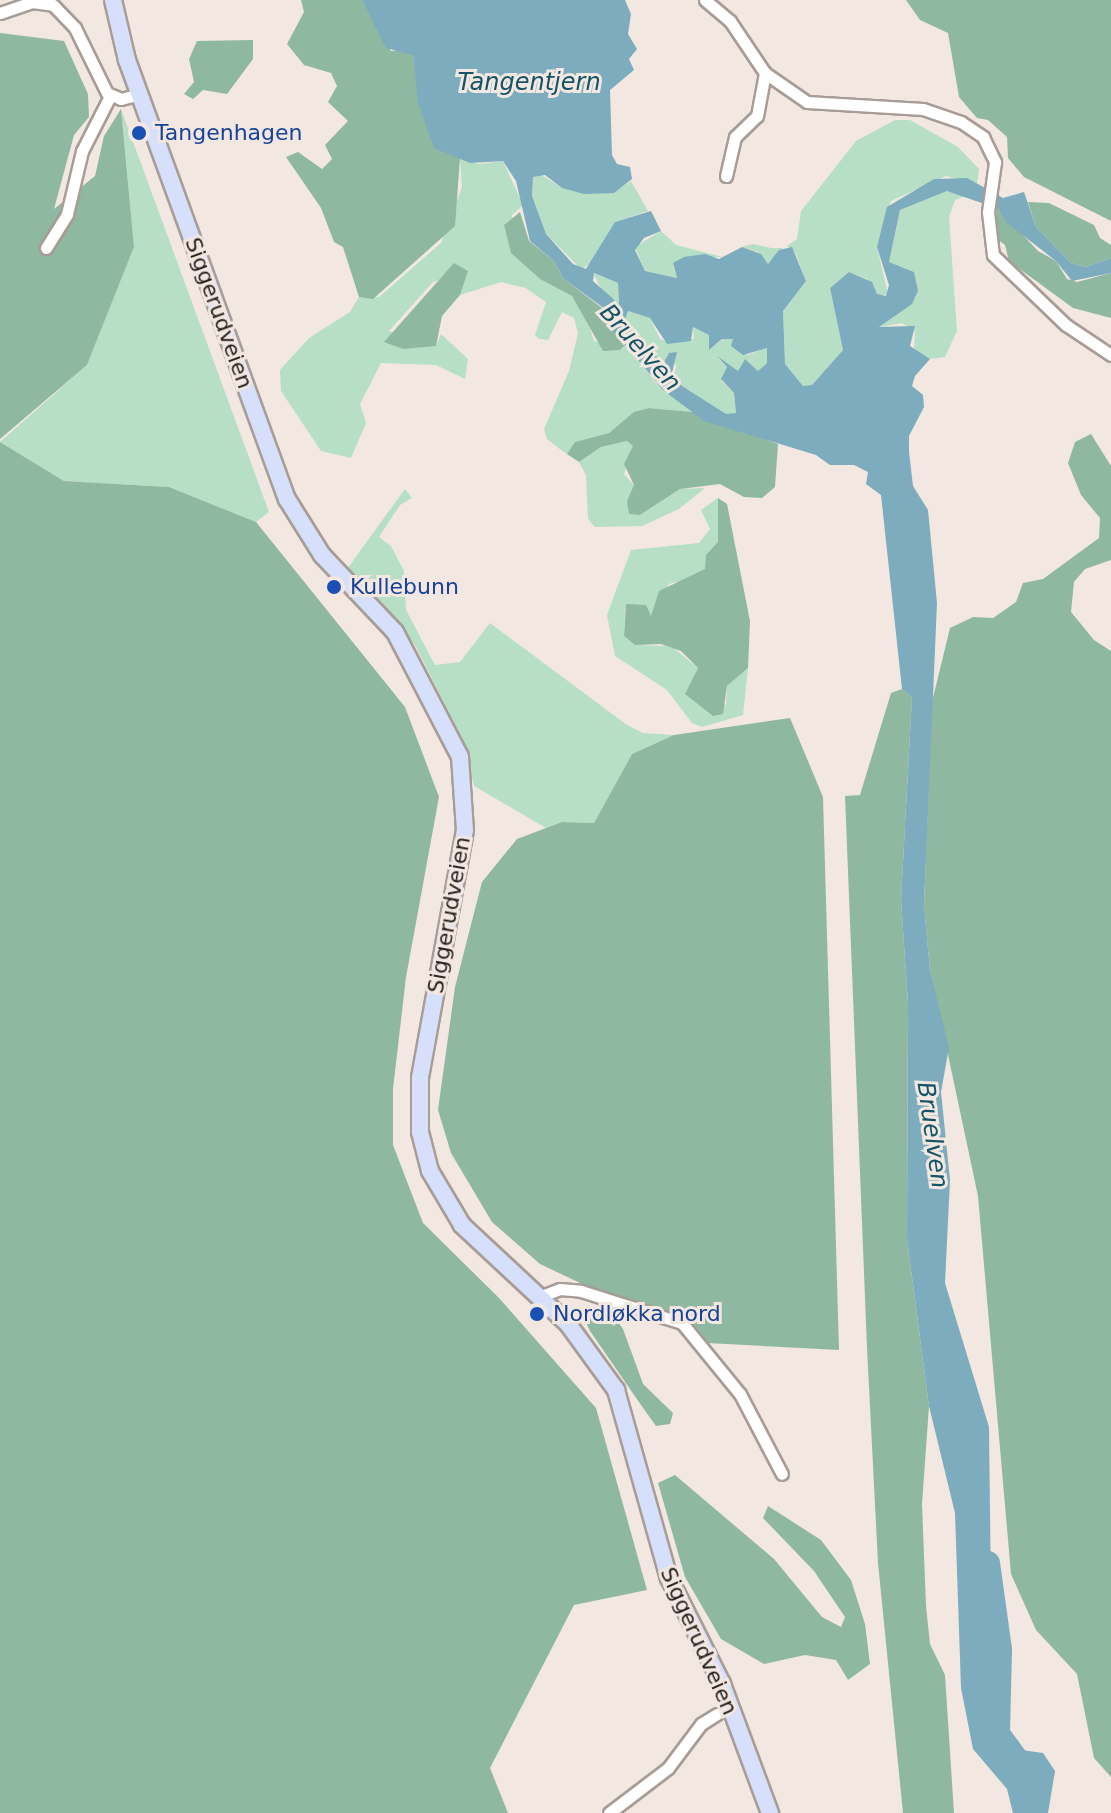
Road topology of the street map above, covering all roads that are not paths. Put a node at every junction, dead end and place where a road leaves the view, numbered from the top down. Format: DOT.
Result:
graph roads {
  1 [pos="113,0"];
  2 [pos="705,0"];
  3 [pos="0,13"];
  4 [pos="765,73"];
  5 [pos="140,94"];
  6 [pos="110,96"];
  7 [pos="726,176"];
  8 [pos="46,248"];
  9 [pos="1111,355"];
  10 [pos="539,1297"];
  11 [pos="782,1474"];
  12 [pos="717,1714"];
  13 [pos="609,1813"];
  14 [pos="770,1813"];
  1 -- 5 [label="main road, Siggerudveien"];
  2 -- 4 [label="street"];
  3 -- 6 [label="street"];
  4 -- 7 [label="street"];
  4 -- 9 [label="street"];
  5 -- 6 [label="street"];
  5 -- 10 [label="main road, Siggerudveien"];
  6 -- 8 [label="street"];
  10 -- 11 [label="street"];
  10 -- 14 [label="main road, Siggerudveien"];
  12 -- 13 [label="street"];
}
